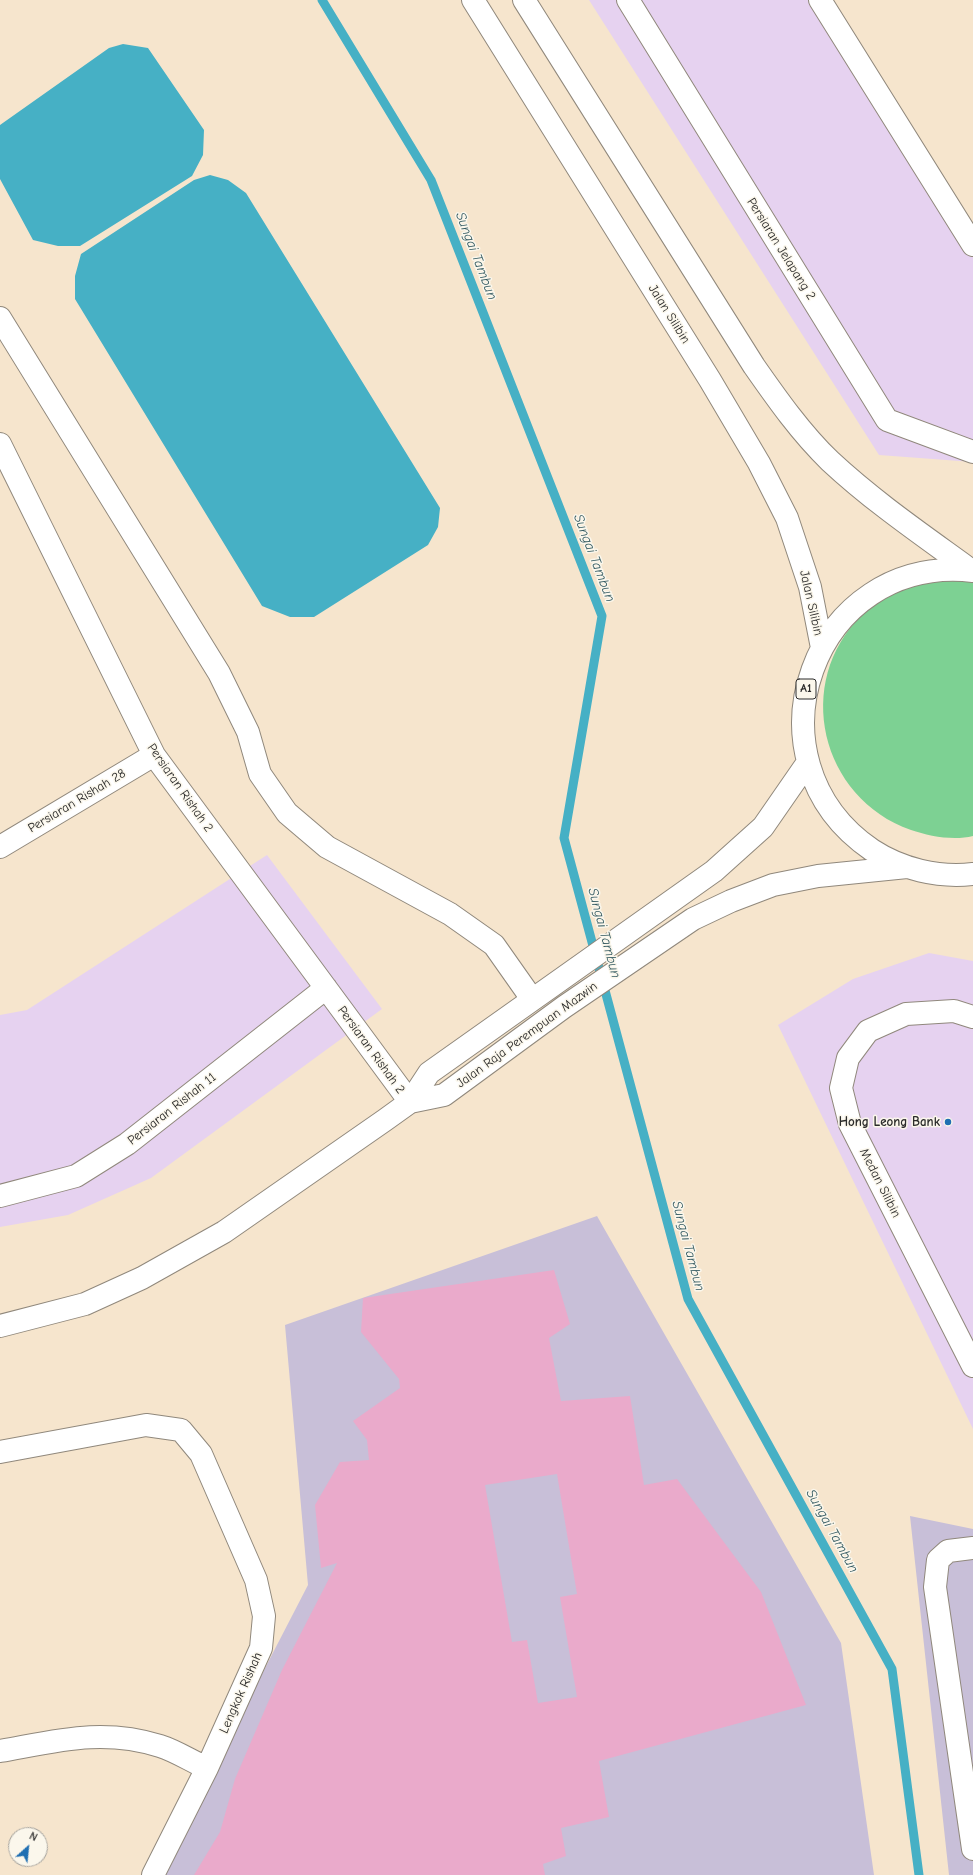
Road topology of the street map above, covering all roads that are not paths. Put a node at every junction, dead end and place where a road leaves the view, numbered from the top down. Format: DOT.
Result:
graph roads {
  1 [pos="473,0"];
  2 [pos="524,0"];
  3 [pos="628,0"];
  4 [pos="820,0"];
  5 [pos="973,245"];
  6 [pos="0,318"];
  7 [pos="0,444"];
  8 [pos="973,452"];
  9 [pos="973,571"];
  10 [pos="822,648"];
  11 [pos="154,755"];
  12 [pos="808,762"];
  13 [pos="0,847"];
  14 [pos="907,867"];
  15 [pos="970,876"];
  16 [pos="326,988"];
  17 [pos="540,993"];
  18 [pos="973,1017"];
  19 [pos="410,1102"];
  20 [pos="0,1196"];
  21 [pos="0,1326"];
  22 [pos="973,1366"];
  23 [pos="0,1452"];
  24 [pos="973,1548"];
  25 [pos="0,1751"];
  26 [pos="207,1768"];
  27 [pos="973,1849"];
  28 [pos="153,1875"];
  1 -- 10 [label="main road, Jalan Silibin"];
  2 -- 9 [label="main road"];
  3 -- 8 [label="main road, Persiaran Jelapang 2"];
  4 -- 5 [label="main road"];
  6 -- 17 [label="main road"];
  7 -- 11 [label="main road, Persiaran Rishah 2"];
  9 -- 10 [label="main road, A1"];
  10 -- 12 [label="main road, A1"];
  11 -- 13 [label="main road, Persiaran Rishah 28"];
  11 -- 16 [label="main road, Persiaran Rishah 2"];
  12 -- 14 [label="main road, A1"];
  12 -- 17 [label="main road, Jalan Raja Perempuan Mazwin"];
  14 -- 15 [label="main road, A1"];
  14 -- 19 [label="main road, Jalan Raja Perempuan Mazwin"];
  16 -- 19 [label="main road, Persiaran Rishah 2"];
  16 -- 20 [label="main road, Persiaran Rishah 11"];
  17 -- 19 [label="main road, Jalan Raja Perempuan Mazwin"];
  18 -- 22 [label="main road, Medan Silibin"];
  19 -- 21 [label="main road, Jalan Raja Perempuan Mazwin"];
  23 -- 26 [label="main road, Lengkok Rishah"];
  24 -- 27 [label="main road"];
  25 -- 26 [label="main road"];
  26 -- 28 [label="main road, Lengkok Rishah"];
}
